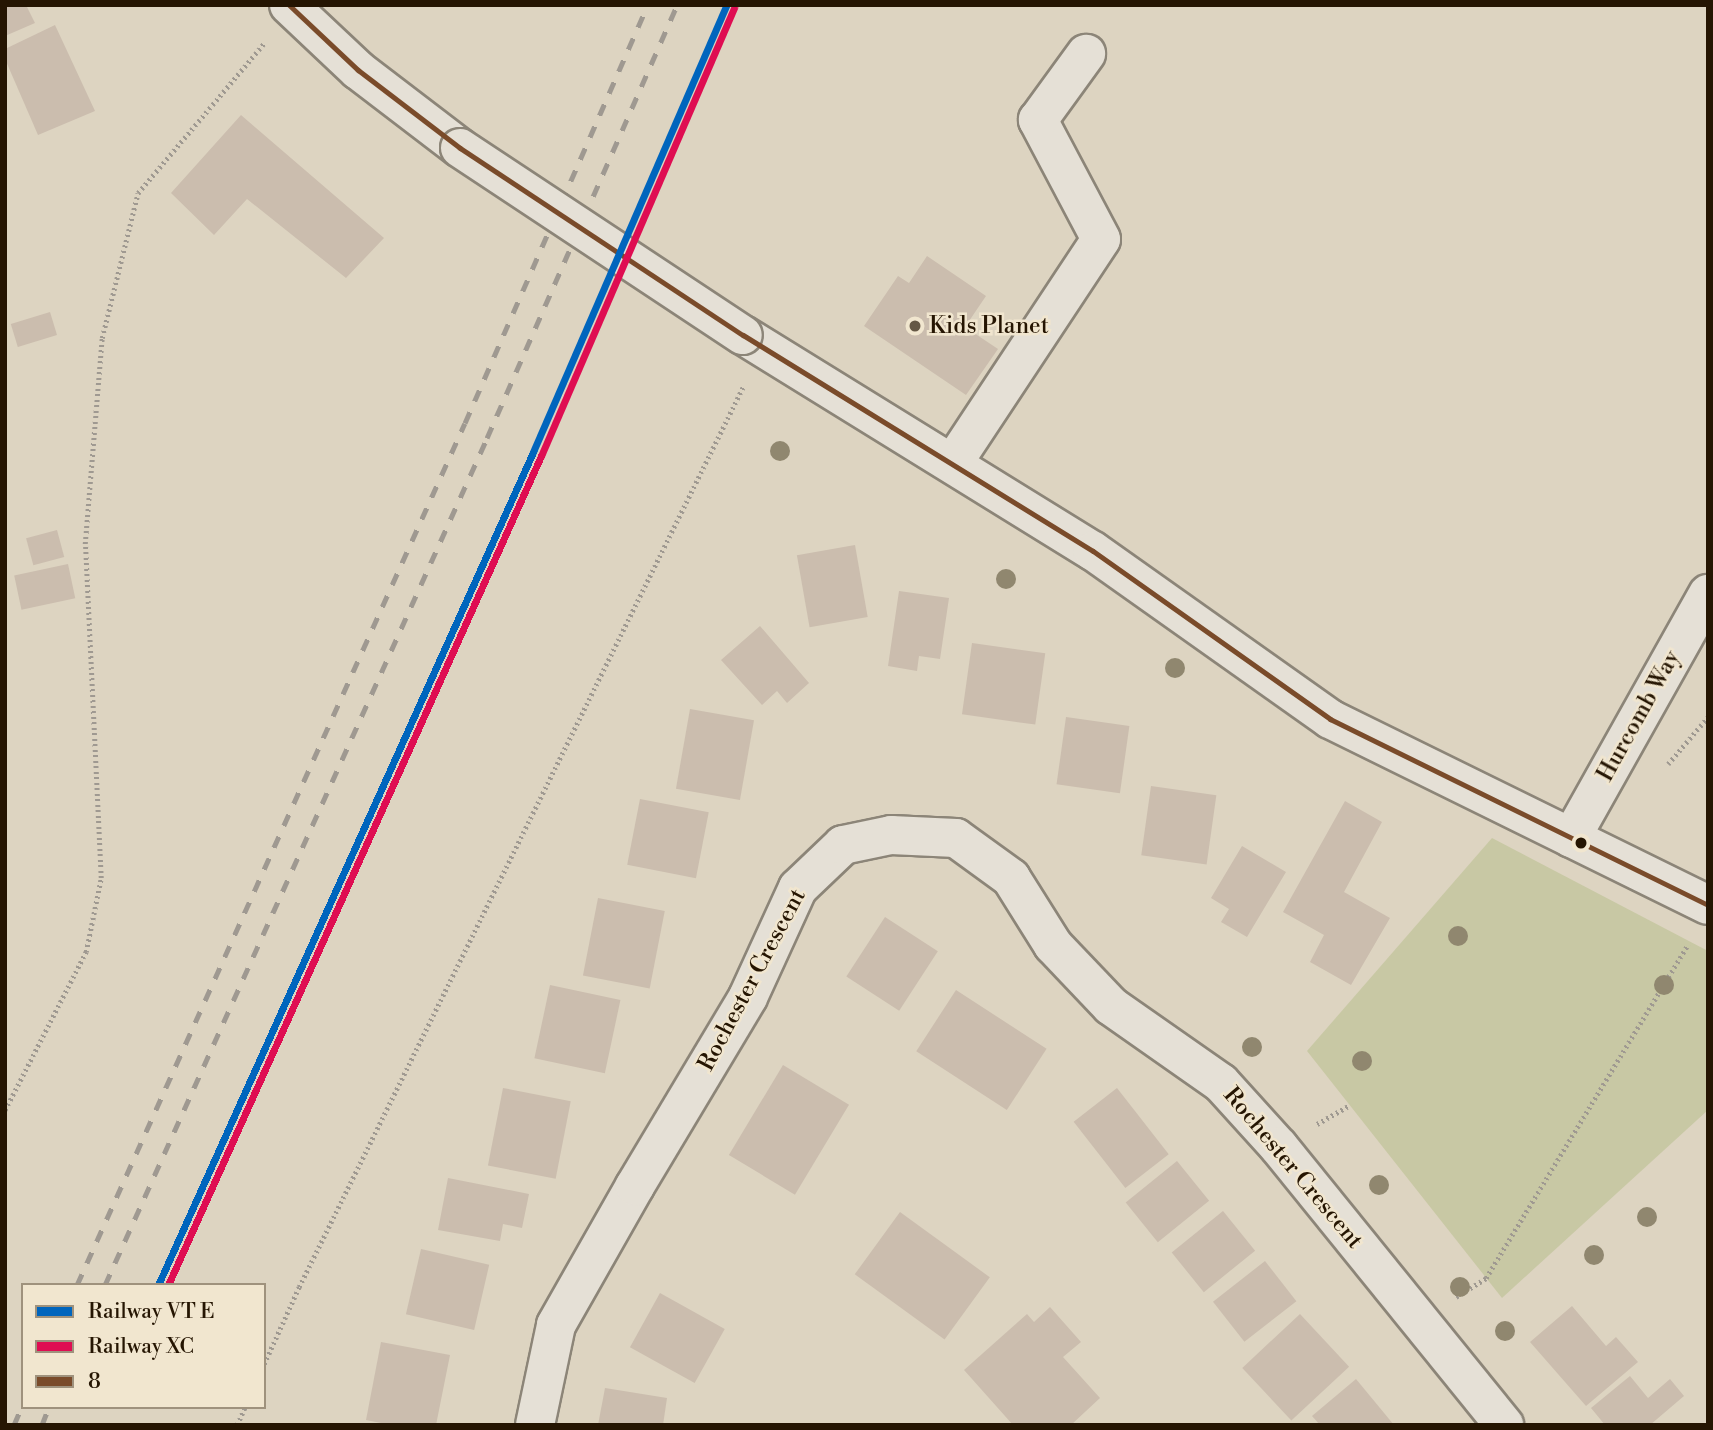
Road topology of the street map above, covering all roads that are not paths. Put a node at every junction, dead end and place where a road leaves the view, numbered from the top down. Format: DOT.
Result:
graph roads {
  1 [pos="291,7"];
  2 [pos="1086,54"];
  3 [pos="953,463"];
  4 [pos="1708,594"];
  5 [pos="1571,838"];
  6 [pos="1701,920"];
  7 [pos="535,1425"];
  8 [pos="1504,1425"];
  1 -- 3 [label="street, bridge"];
  2 -- 3 [label="street"];
  3 -- 5 [label="street"];
  4 -- 5 [label="street, Hurcomb Way"];
  5 -- 6 [label="street"];
  7 -- 8 [label="street, Rochester Crescent"];
}
